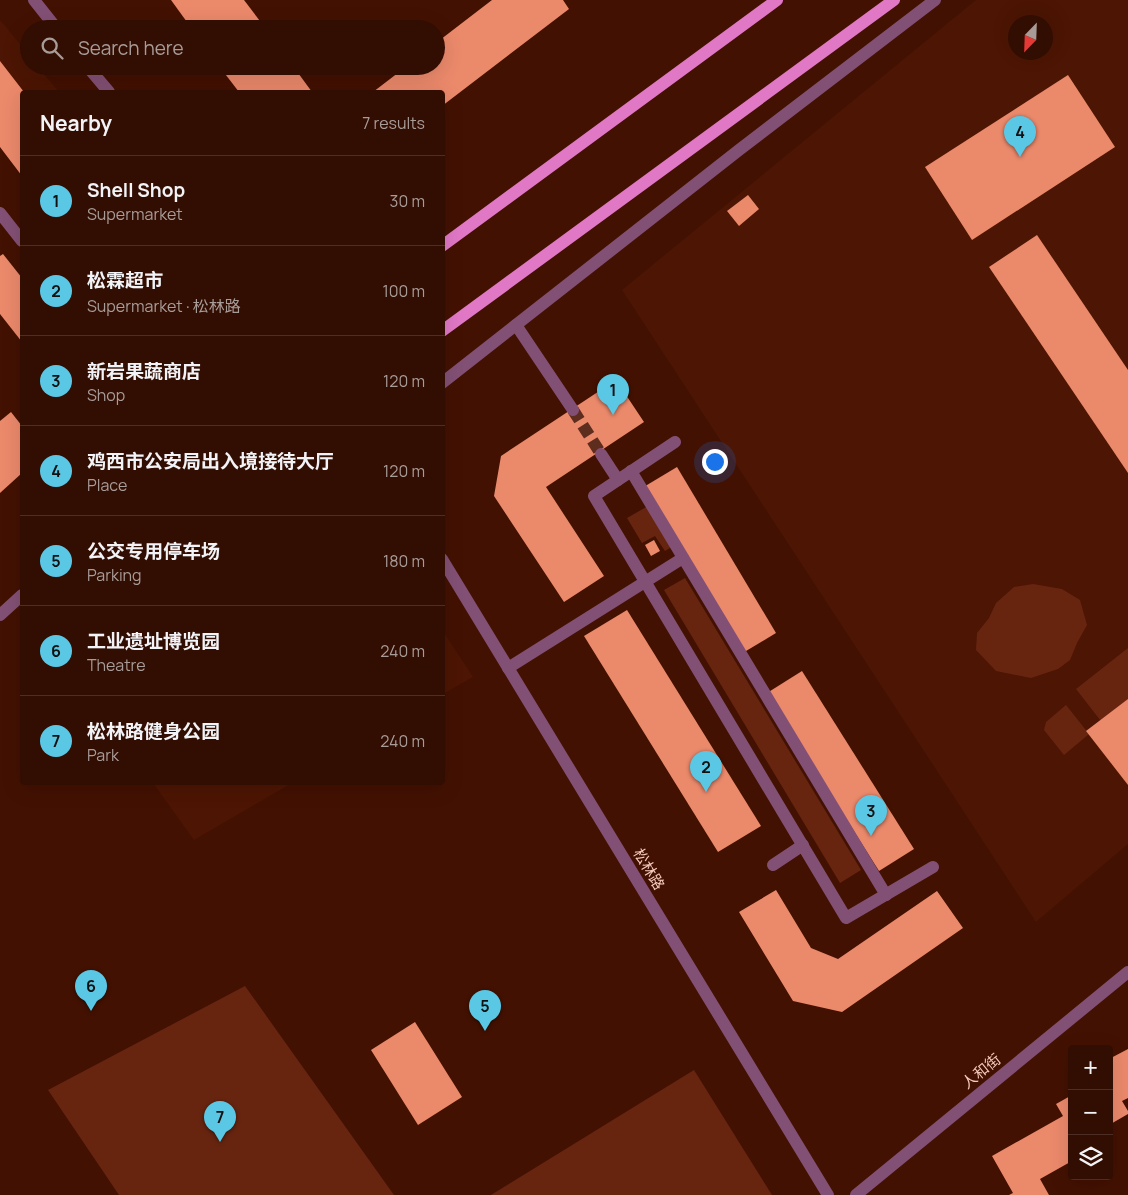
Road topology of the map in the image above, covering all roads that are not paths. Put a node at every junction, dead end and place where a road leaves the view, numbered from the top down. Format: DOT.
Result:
graph roads {
  1 [pos="34,0"];
  2 [pos="777,0"];
  3 [pos="894,0"];
  4 [pos="934,0"];
  5 [pos="50,20"];
  6 [pos="95,75"];
  7 [pos="107,90"];
  8 [pos="0,213"];
  9 [pos="20,239"];
  10 [pos="445,244"];
  11 [pos="516,325"];
  12 [pos="445,329"];
  13 [pos="445,381"];
  14 [pos="573,410"];
  15 [pos="675,442"];
  16 [pos="601,454"];
  17 [pos="631,471"];
  18 [pos="618,480"];
  19 [pos="683,558"];
  20 [pos="445,564"];
  21 [pos="645,581"];
  22 [pos="20,597"];
  23 [pos="0,615"];
  24 [pos="508,668"];
  25 [pos="803,845"];
  26 [pos="773,865"];
  27 [pos="933,867"];
  28 [pos="886,895"];
  29 [pos="1128,972"];
  30 [pos="828,1195"];
  31 [pos="856,1195"];
  1 -- 5 [label="street"];
  2 -- 10 [label="main road"];
  3 -- 12 [label="main road"];
  4 -- 11 [label="street"];
  6 -- 7 [label="street"];
  8 -- 9 [label="street"];
  11 -- 13 [label="street"];
  11 -- 14 [label="street"];
  15 -- 17 [label="street"];
  16 -- 18 [label="street"];
  17 -- 18 [label="street"];
  17 -- 19 [label="street"];
  18 -- 21 [label="street"];
  19 -- 21 [label="street"];
  19 -- 28 [label="street"];
  20 -- 24 [label="street, 松林路"];
  21 -- 24 [label="street"];
  21 -- 25 [label="street"];
  22 -- 23 [label="street"];
  24 -- 30 [label="street, 松林路"];
  25 -- 26 [label="street"];
  25 -- 28 [label="street"];
  27 -- 28 [label="street"];
  29 -- 31 [label="street, 人和街"];
}
